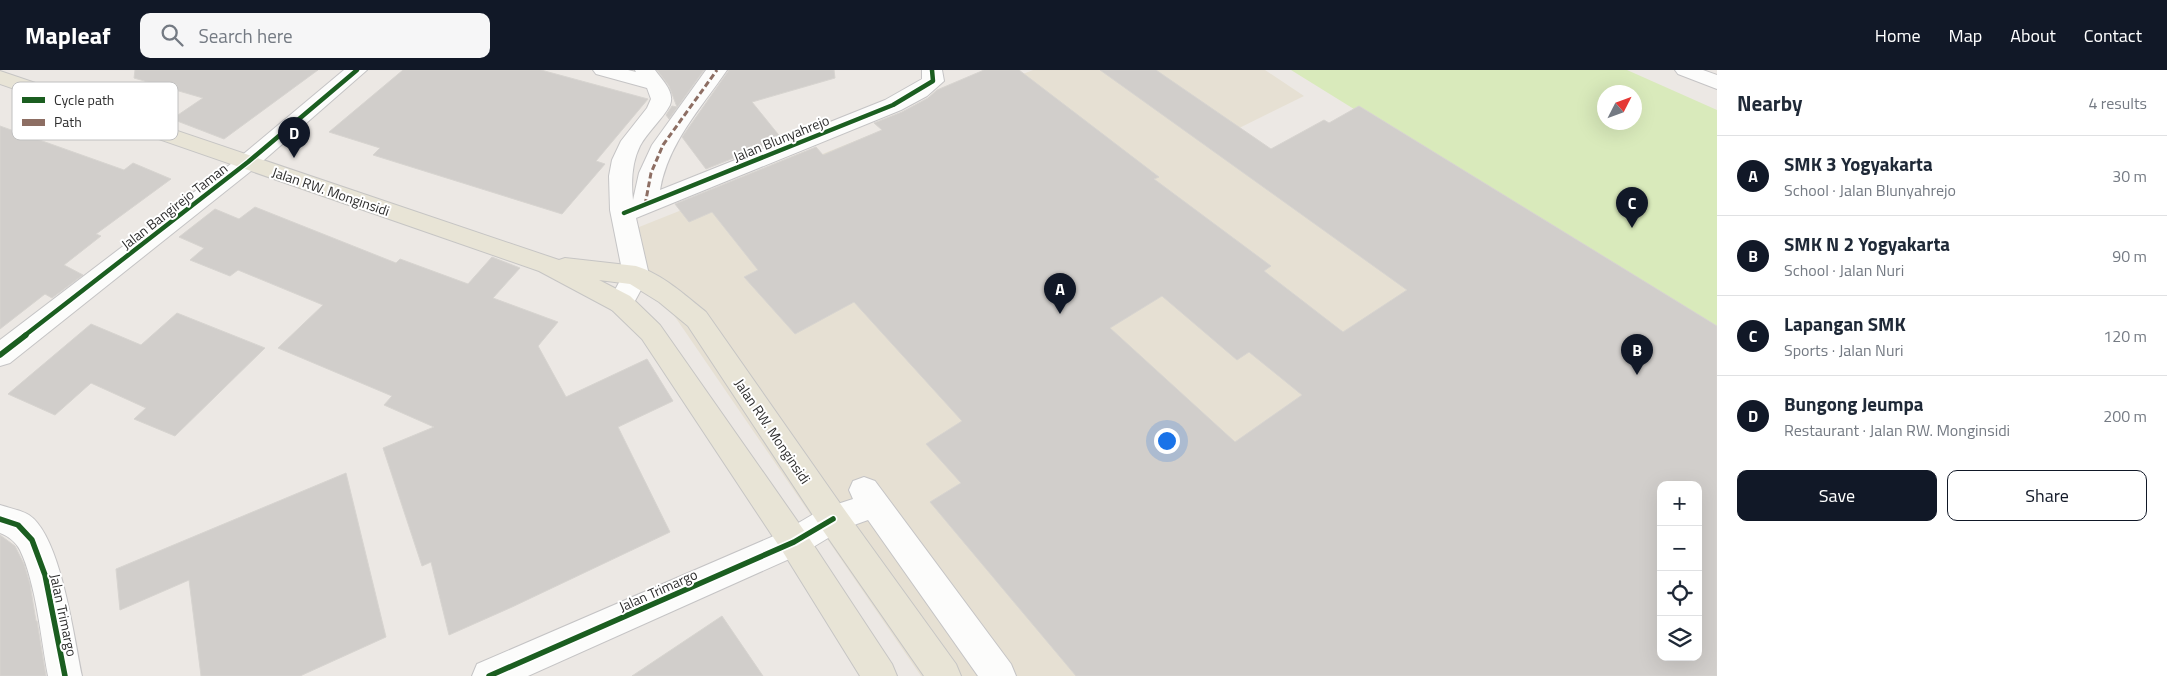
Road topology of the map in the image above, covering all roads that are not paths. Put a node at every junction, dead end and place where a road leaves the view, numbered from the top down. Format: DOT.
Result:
graph roads {
  1 [pos="358,70"];
  2 [pos="603,70"];
  3 [pos="717,70"];
  4 [pos="932,70"];
  5 [pos="1686,70"];
  6 [pos="649,76"];
  7 [pos="0,77"];
  8 [pos="15,82"];
  9 [pos="1717,83"];
  10 [pos="178,138"];
  11 [pos="248,162"];
  12 [pos="634,209"];
  13 [pos="548,265"];
  14 [pos="636,275"];
  15 [pos="621,303"];
  16 [pos="0,355"];
  17 [pos="0,519"];
  18 [pos="833,519"];
  19 [pos="794,542"];
  20 [pos="65,676"];
  21 [pos="489,676"];
  22 [pos="880,676"];
  23 [pos="944,676"];
  24 [pos="999,676"];
  1 -- 11 [label="street, Jalan Bangirejo Taman"];
  2 -- 6 [label="street"];
  3 -- 12 [label="street"];
  4 -- 12 [label="street, Jalan Blunyahrejo"];
  5 -- 9 [label="street"];
  6 -- 12 [label="street"];
  7 -- 8 [label="main road, Jalan RW. Monginsidi"];
  10 -- 11 [label="main road, Jalan RW. Monginsidi"];
  11 -- 13 [label="main road, Jalan RW. Monginsidi"];
  11 -- 16 [label="street, Jalan Bangirejo Taman"];
  12 -- 14 [label="street"];
  13 -- 14 [label="main road, Jalan RW. Monginsidi"];
  13 -- 15 [label="main road, Jalan RW. Monginsidi"];
  14 -- 15 [label="street"];
  14 -- 18 [label="main road, Jalan RW. Monginsidi"];
  15 -- 19 [label="main road, Jalan RW. Monginsidi"];
  17 -- 20 [label="street, Jalan Trimargo"];
  18 -- 19 [label="street, Jalan Trimargo"];
  18 -- 23 [label="main road, Jalan RW. Monginsidi"];
  18 -- 24 [label="street, Jalan Trimargo"];
  19 -- 21 [label="street, Jalan Trimargo"];
  19 -- 22 [label="main road, Jalan RW. Monginsidi"];
}
